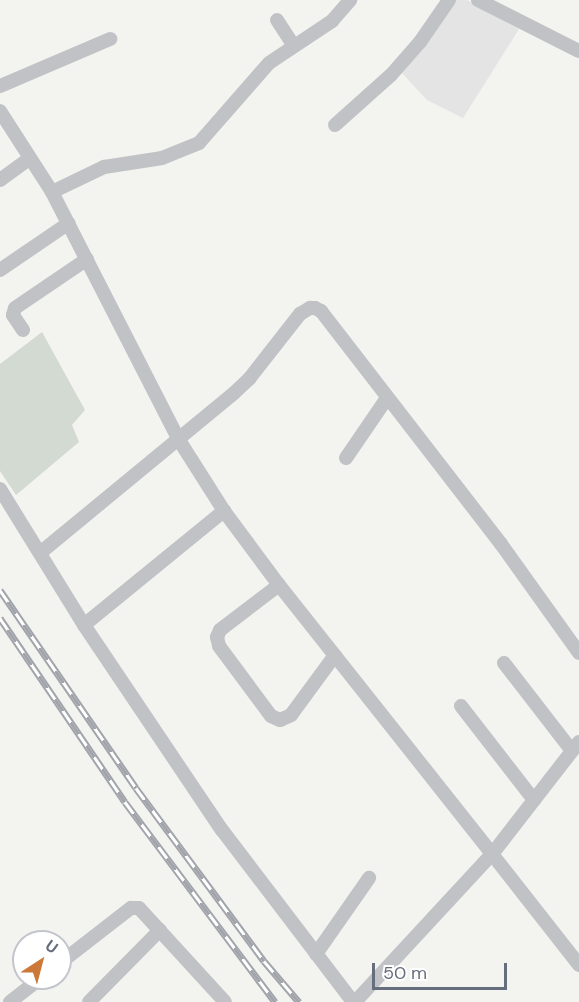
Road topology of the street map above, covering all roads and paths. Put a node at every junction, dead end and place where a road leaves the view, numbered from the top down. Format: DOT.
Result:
graph roads {
  1 [pos="350,0"];
  2 [pos="449,0"];
  3 [pos="478,0"];
  4 [pos="277,20"];
  5 [pos="110,39"];
  6 [pos="294,46"];
  7 [pos="579,51"];
  8 [pos="0,86"];
  9 [pos="0,111"];
  10 [pos="335,125"];
  11 [pos="30,158"];
  12 [pos="0,180"];
  13 [pos="52,192"];
  14 [pos="69,222"];
  15 [pos="87,259"];
  16 [pos="0,270"];
  17 [pos="23,330"];
  18 [pos="387,398"];
  19 [pos="179,440"];
  20 [pos="346,458"];
  21 [pos="0,489"];
  22 [pos="224,511"];
  23 [pos="40,553"];
  24 [pos="279,585"];
  25 [pos="84,625"];
  26 [pos="579,654"];
  27 [pos="335,656"];
  28 [pos="504,663"];
  29 [pos="461,706"];
  30 [pos="575,747"];
  31 [pos="534,800"];
  32 [pos="492,854"];
  33 [pos="369,878"];
  34 [pos="160,930"];
  35 [pos="72,954"];
  36 [pos="316,954"];
  37 [pos="579,966"];
  38 [pos="26,990"];
  39 [pos="10,1002"];
  40 [pos="89,1002"];
  41 [pos="225,1002"];
  42 [pos="354,1002"];
  1 -- 6 [label="street"];
  2 -- 10 [label="street"];
  3 -- 7 [label="street"];
  4 -- 6 [label="street"];
  5 -- 8 [label="street"];
  6 -- 13 [label="street"];
  9 -- 11 [label="street"];
  11 -- 12 [label="street"];
  11 -- 13 [label="street"];
  13 -- 14 [label="street"];
  14 -- 15 [label="street"];
  14 -- 16 [label="street"];
  15 -- 17 [label="street"];
  15 -- 19 [label="street"];
  18 -- 19 [label="street"];
  18 -- 20 [label="street"];
  18 -- 26 [label="street"];
  19 -- 22 [label="street"];
  19 -- 23 [label="street"];
  21 -- 23 [label="street"];
  22 -- 24 [label="street"];
  22 -- 25 [label="street"];
  23 -- 25 [label="street"];
  24 -- 27 [label="street"];
  24 -- 27 [label="street"];
  25 -- 36 [label="street"];
  27 -- 32 [label="street"];
  28 -- 30 [label="street"];
  29 -- 31 [label="street"];
  30 -- 31 [label="street"];
  31 -- 32 [label="street"];
  32 -- 37 [label="street"];
  32 -- 42 [label="street"];
  33 -- 36 [label="street"];
  34 -- 35 [label="street"];
  34 -- 40 [label="street"];
  34 -- 41 [label="street"];
  36 -- 42 [label="street"];
  38 -- 39 [label="street"];
}
